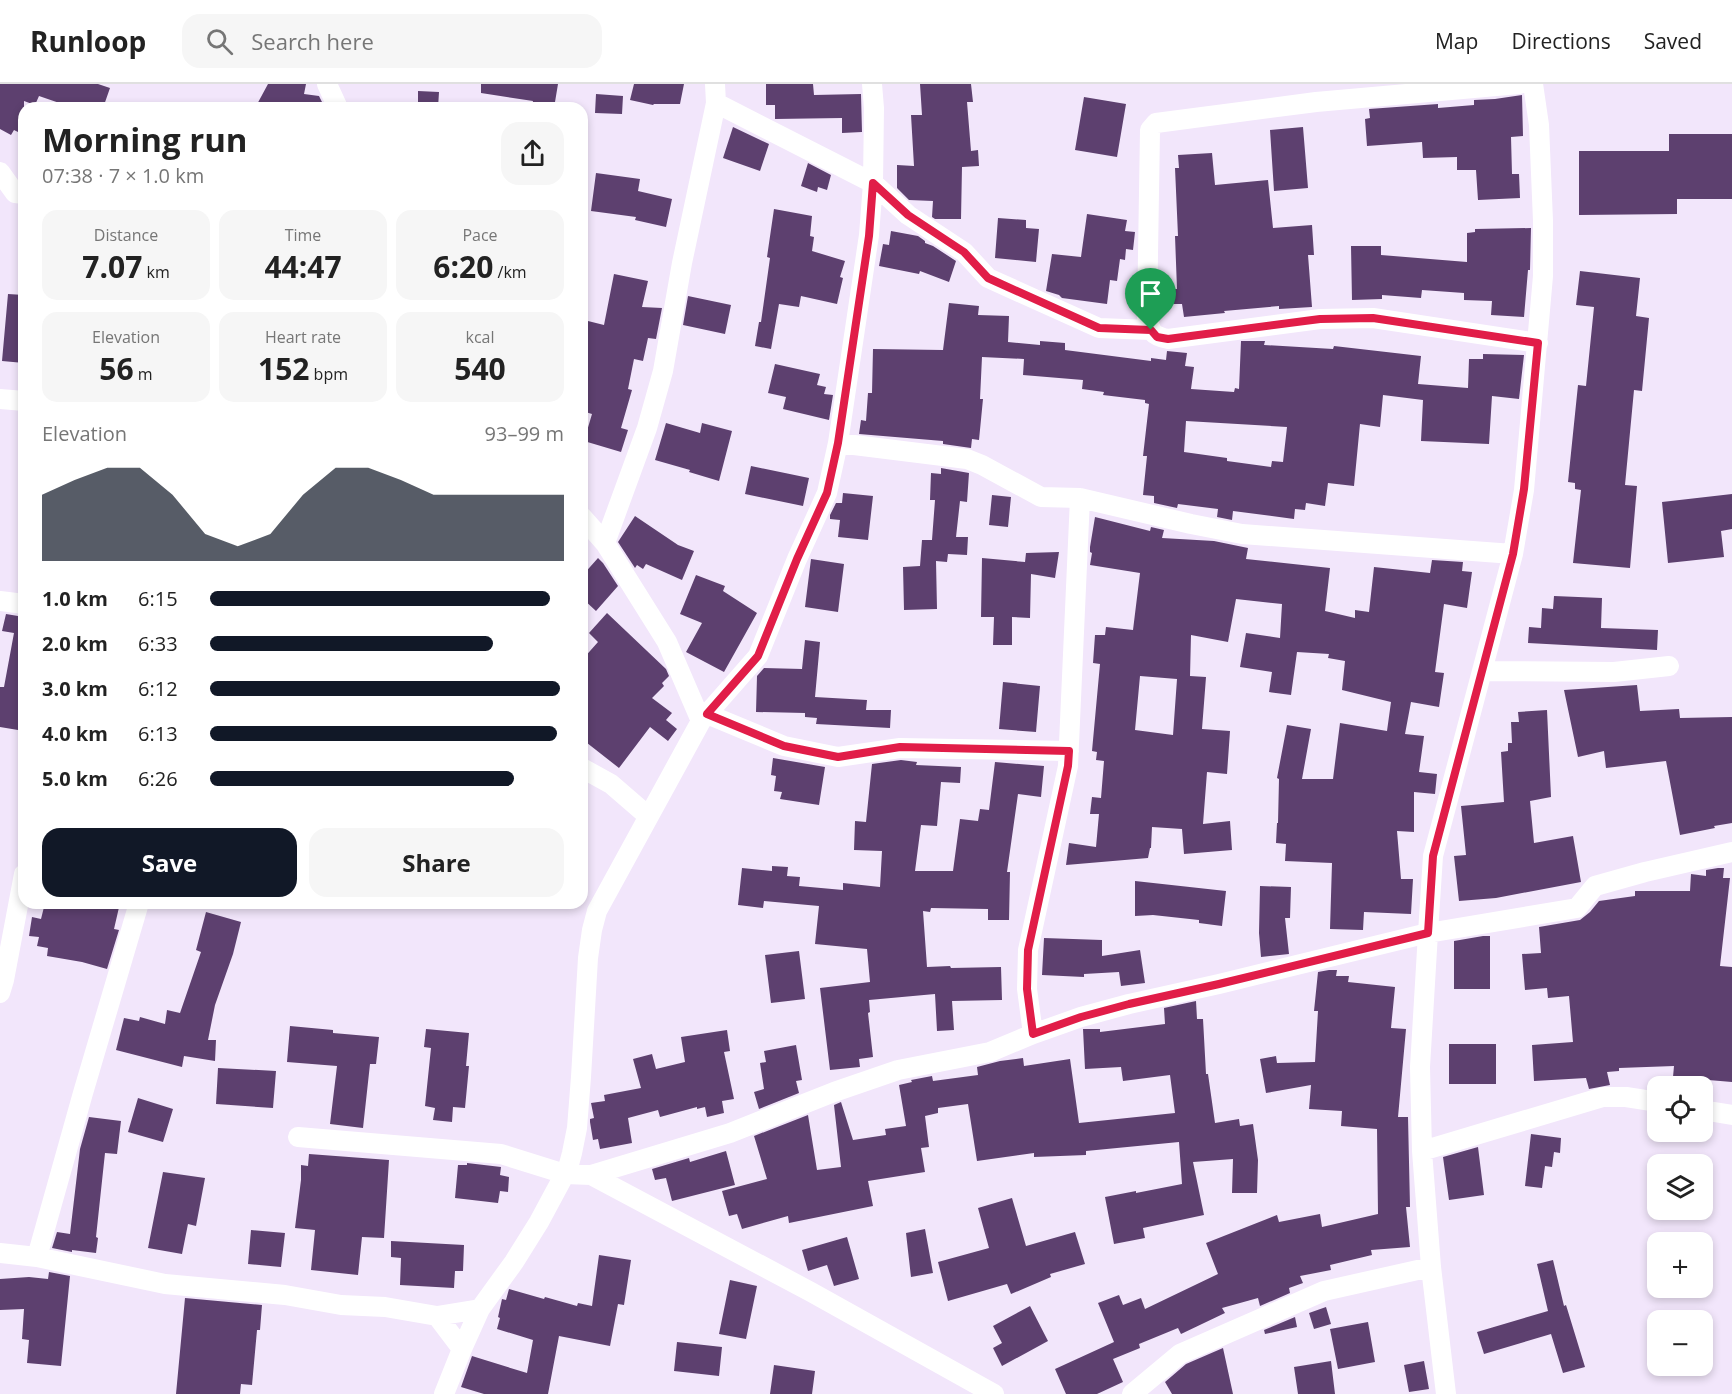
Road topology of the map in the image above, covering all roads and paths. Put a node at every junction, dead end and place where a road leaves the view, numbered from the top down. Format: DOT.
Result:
graph roads {
  1 [pos="327,84"];
  2 [pos="872,84"];
  3 [pos="1519,84"];
  4 [pos="1533,84"];
  5 [pos="715,93"];
  6 [pos="335,102"];
  7 [pos="0,172"];
  8 [pos="873,183"];
  9 [pos="18,193"];
  10 [pos="1151,330"];
  11 [pos="1538,343"];
  12 [pos="0,399"];
  13 [pos="18,400"];
  14 [pos="838,443"];
  15 [pos="1080,498"];
  16 [pos="588,524"];
  17 [pos="605,543"];
  18 [pos="1513,554"];
  19 [pos="0,601"];
  20 [pos="18,603"];
  21 [pos="1669,666"];
  22 [pos="1482,671"];
  23 [pos="704,717"];
  24 [pos="1069,751"];
  25 [pos="588,771"];
  26 [pos="648,816"];
  27 [pos="1732,852"];
  28 [pos="18,906"];
  29 [pos="137,909"];
  30 [pos="1428,933"];
  31 [pos="0,993"];
  32 [pos="1033,1034"];
  33 [pos="1647,1100"];
  34 [pos="1713,1112"];
  35 [pos="1732,1115"];
  36 [pos="297,1137"];
  37 [pos="1422,1151"];
  38 [pos="565,1174"];
  39 [pos="591,1175"];
  40 [pos="0,1253"];
  41 [pos="37,1257"];
  42 [pos="1431,1268"];
  43 [pos="480,1309"];
  44 [pos="437,1316"];
  45 [pos="462,1349"];
  46 [pos="444,1394"];
  47 [pos="994,1394"];
  48 [pos="1132,1394"];
  49 [pos="1446,1394"];
  1 -- 6 [label="street"];
  2 -- 8 [label="street"];
  3 -- 10 [label="street"];
  4 -- 11 [label="street"];
  5 -- 8 [label="street"];
  5 -- 17 [label="street"];
  7 -- 9 [label="street"];
  8 -- 10 [label="street"];
  8 -- 14 [label="street"];
  10 -- 11 [label="street"];
  11 -- 18 [label="street"];
  12 -- 13 [label="street"];
  14 -- 15 [label="street"];
  14 -- 23 [label="street"];
  15 -- 18 [label="street"];
  15 -- 24 [label="street"];
  16 -- 17 [label="street"];
  17 -- 23 [label="street"];
  18 -- 22 [label="street"];
  19 -- 20 [label="street"];
  21 -- 22 [label="street"];
  22 -- 30 [label="street"];
  23 -- 24 [label="street"];
  23 -- 26 [label="street"];
  24 -- 32 [label="street"];
  25 -- 26 [label="street"];
  26 -- 38 [label="street"];
  27 -- 30 [label="street"];
  28 -- 31 [label="street"];
  29 -- 41 [label="street"];
  30 -- 32 [label="street"];
  30 -- 37 [label="street"];
  32 -- 39 [label="street"];
  33 -- 37 [label="street"];
  34 -- 35 [label="street"];
  36 -- 38 [label="street"];
  37 -- 42 [label="street"];
  38 -- 39 [label="street"];
  38 -- 43 [label="street"];
  39 -- 47 [label="street"];
  40 -- 41 [label="street"];
  41 -- 44 [label="street"];
  42 -- 48 [label="street"];
  42 -- 49 [label="street"];
  43 -- 44 [label="street"];
  43 -- 45 [label="street"];
  44 -- 45 [label="street"];
  45 -- 46 [label="street"];
}
